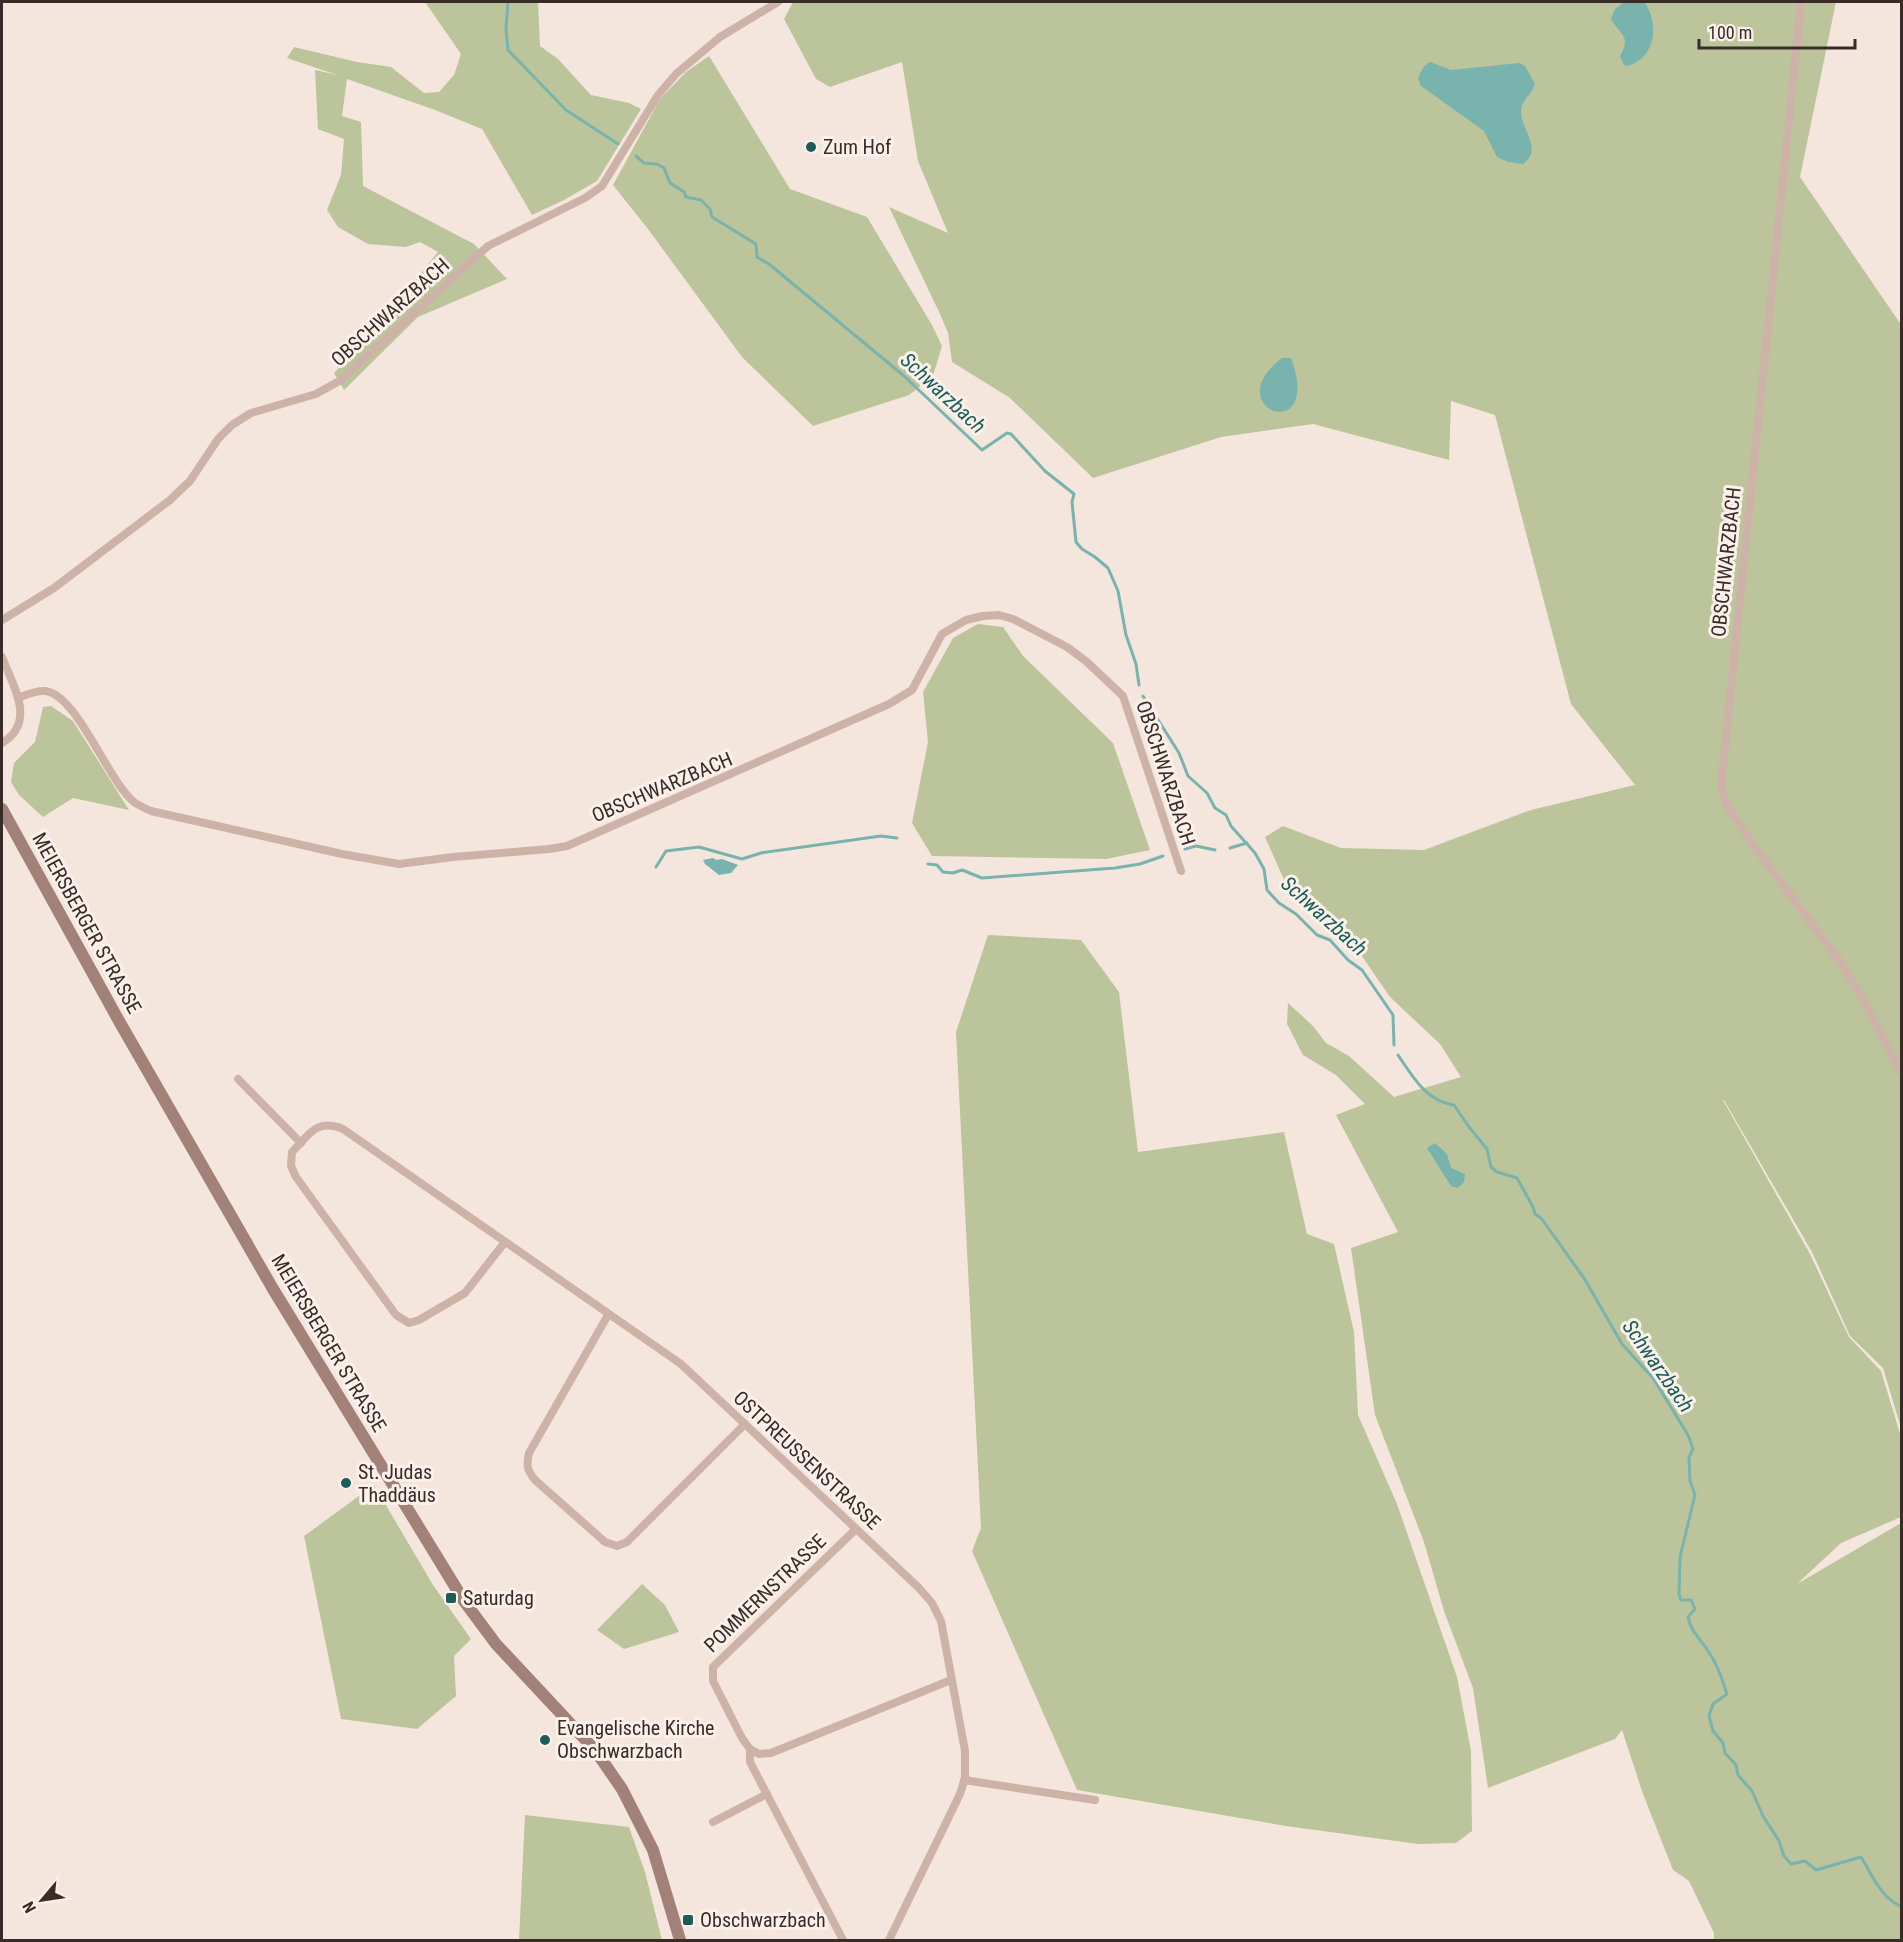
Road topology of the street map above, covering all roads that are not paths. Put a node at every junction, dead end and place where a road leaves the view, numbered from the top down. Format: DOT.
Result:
graph roads {
  1 [pos="778,2"];
  2 [pos="1801,2"];
  3 [pos="2,620"];
  4 [pos="2,657"];
  5 [pos="18,698"];
  6 [pos="2,743"];
  7 [pos="2,809"];
  8 [pos="1180,871"];
  9 [pos="1902,1074"];
  10 [pos="238,1079"];
  11 [pos="301,1143"];
  12 [pos="505,1242"];
  13 [pos="608,1315"];
  14 [pos="745,1425"];
  15 [pos="856,1528"];
  16 [pos="951,1680"];
  17 [pos="750,1749"];
  18 [pos="964,1780"];
  19 [pos="767,1794"];
  20 [pos="1095,1800"];
  21 [pos="714,1822"];
  22 [pos="680,1941"];
  23 [pos="843,1941"];
  24 [pos="889,1941"];
  1 -- 3 [label="street, OBSCHWARZBACH"];
  2 -- 9 [label="street, OBSCHWARZBACH"];
  4 -- 5 [label="street"];
  5 -- 6 [label="street"];
  5 -- 8 [label="street, OBSCHWARZBACH"];
  7 -- 22 [label="main road, MEIERSBERGER STRASSE"];
  10 -- 11 [label="street"];
  11 -- 12 [label="street, OSTPREUSSENSTRASSE"];
  11 -- 12 [label="street"];
  12 -- 13 [label="street, OSTPREUSSENSTRASSE"];
  13 -- 14 [label="street, OSTPREUSSENSTRASSE"];
  13 -- 14 [label="street"];
  14 -- 15 [label="street, OSTPREUSSENSTRASSE"];
  15 -- 16 [label="street, OSTPREUSSENSTRASSE"];
  15 -- 17 [label="street, POMMERNSTRASSE"];
  16 -- 17 [label="street"];
  16 -- 18 [label="street, OSTPREUSSENSTRASSE"];
  17 -- 19 [label="street"];
  18 -- 20 [label="street"];
  18 -- 24 [label="street, OSTPREUSSENSTRASSE"];
  19 -- 21 [label="street"];
  19 -- 23 [label="street"];
}
